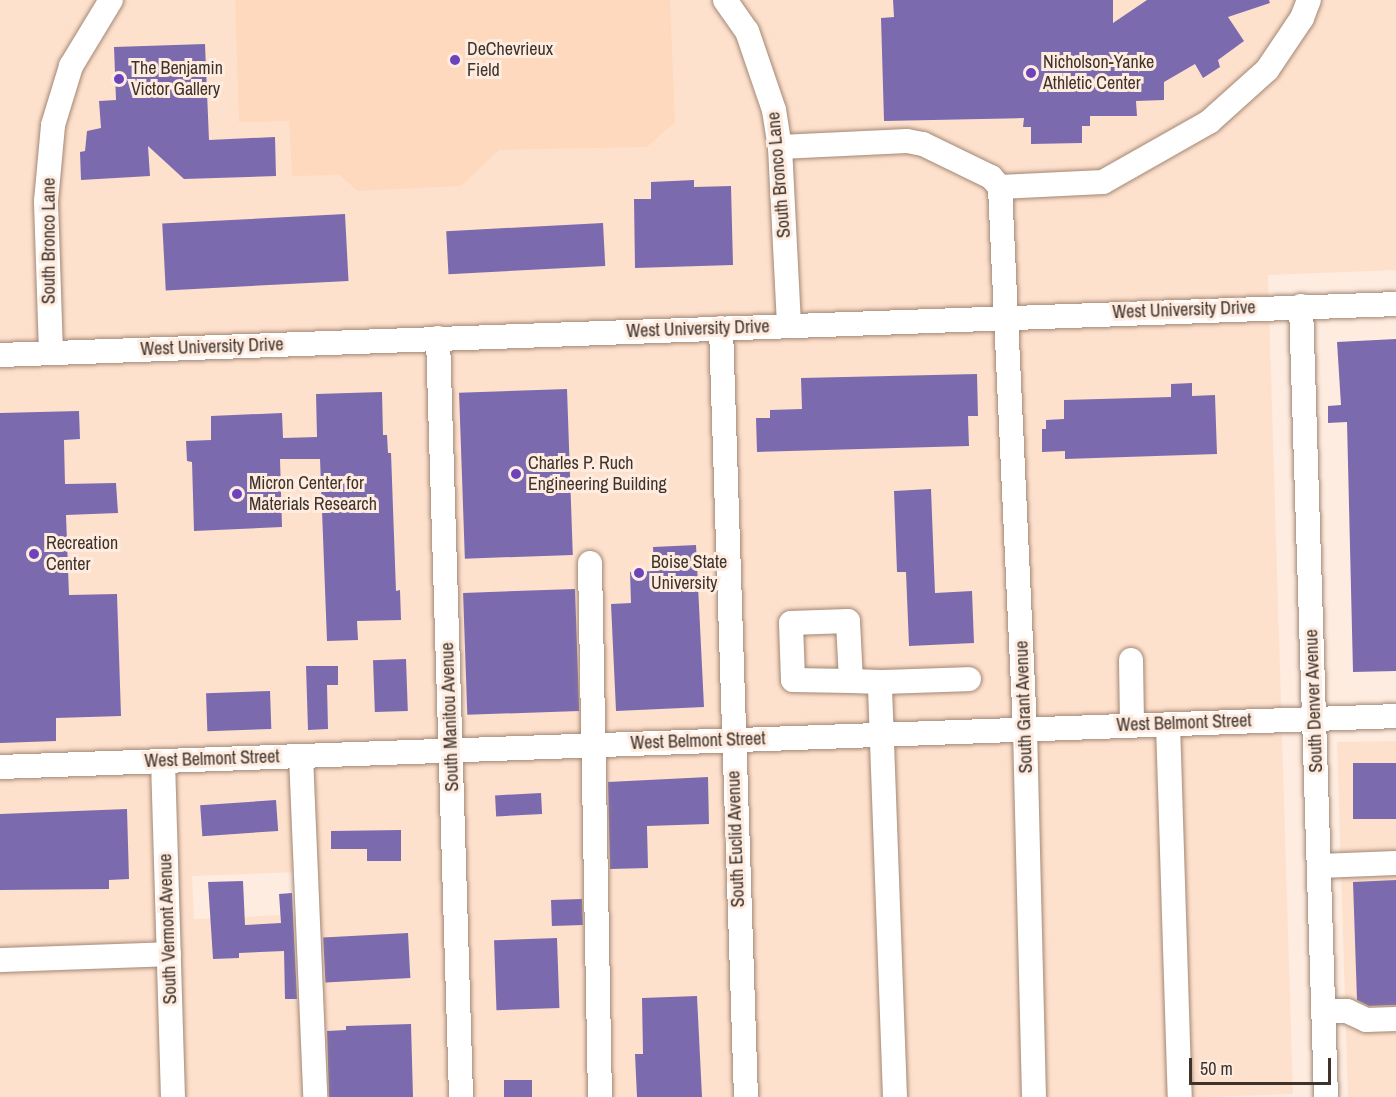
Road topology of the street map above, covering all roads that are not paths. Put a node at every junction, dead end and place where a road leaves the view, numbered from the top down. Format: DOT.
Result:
graph roads {
  1 [pos="111,0"];
  2 [pos="725,0"];
  3 [pos="1309,0"];
  4 [pos="780,147"];
  5 [pos="1000,187"];
  6 [pos="1396,304"];
  7 [pos="1300,306"];
  8 [pos="1006,316"];
  9 [pos="789,326"];
  10 [pos="721,328"];
  11 [pos="438,338"];
  12 [pos="51,353"];
  13 [pos="0,355"];
  14 [pos="591,563"];
  15 [pos="1131,660"];
  16 [pos="969,679"];
  17 [pos="851,681"];
  18 [pos="880,682"];
  19 [pos="1396,716"];
  20 [pos="1315,719"];
  21 [pos="1168,724"];
  22 [pos="1132,725"];
  23 [pos="1025,729"];
  24 [pos="882,734"];
  25 [pos="732,740"];
  26 [pos="595,745"];
  27 [pos="451,750"];
  28 [pos="301,756"];
  29 [pos="163,761"];
  30 [pos="0,767"];
  31 [pos="1396,863"];
  32 [pos="1319,866"];
  33 [pos="169,954"];
  34 [pos="0,960"];
  35 [pos="1323,1011"];
  36 [pos="1396,1019"];
  37 [pos="173,1097"];
  38 [pos="315,1097"];
  39 [pos="461,1097"];
  40 [pos="600,1097"];
  41 [pos="746,1097"];
  42 [pos="895,1097"];
  43 [pos="1034,1097"];
  44 [pos="1180,1097"];
  45 [pos="1326,1097"];
  1 -- 12 [label="street, South Bronco Lane"];
  2 -- 4 [label="street, South Bronco Lane"];
  3 -- 5 [label="street"];
  4 -- 5 [label="street"];
  4 -- 9 [label="street, South Bronco Lane"];
  5 -- 8 [label="street, South Grant Avenue"];
  6 -- 7 [label="street, West University Drive"];
  7 -- 8 [label="street, West University Drive"];
  7 -- 20 [label="street, South Denver Avenue"];
  8 -- 9 [label="street, West University Drive"];
  8 -- 23 [label="street, South Grant Avenue"];
  9 -- 10 [label="street, West University Drive"];
  10 -- 11 [label="street, West University Drive"];
  10 -- 25 [label="street, South Euclid Avenue"];
  11 -- 12 [label="street, West University Drive"];
  11 -- 27 [label="street, South Manitou Avenue"];
  12 -- 13 [label="street, West University Drive"];
  14 -- 26 [label="street"];
  15 -- 22 [label="street"];
  16 -- 18 [label="street"];
  17 -- 18 [label="street"];
  18 -- 24 [label="street"];
  19 -- 20 [label="street, West Belmont Street"];
  20 -- 21 [label="street, West Belmont Street"];
  20 -- 32 [label="street, South Denver Avenue"];
  21 -- 22 [label="street, West Belmont Street"];
  21 -- 44 [label="street"];
  22 -- 23 [label="street, West Belmont Street"];
  23 -- 24 [label="street, West Belmont Street"];
  23 -- 43 [label="street, South Grant Avenue"];
  24 -- 25 [label="street, West Belmont Street"];
  24 -- 42 [label="street"];
  25 -- 26 [label="street, West Belmont Street"];
  25 -- 41 [label="street, South Euclid Avenue"];
  26 -- 27 [label="street, West Belmont Street"];
  26 -- 40 [label="street"];
  27 -- 28 [label="street, West Belmont Street"];
  27 -- 39 [label="street, South Manitou Avenue"];
  28 -- 29 [label="street, West Belmont Street"];
  28 -- 38 [label="street"];
  29 -- 30 [label="street, West Belmont Street"];
  29 -- 33 [label="street, South Vermont Avenue"];
  31 -- 32 [label="street"];
  32 -- 35 [label="street, South Denver Avenue"];
  33 -- 34 [label="street"];
  33 -- 37 [label="street, South Vermont Avenue"];
  35 -- 36 [label="street"];
  35 -- 45 [label="street, South Denver Avenue"];
}
